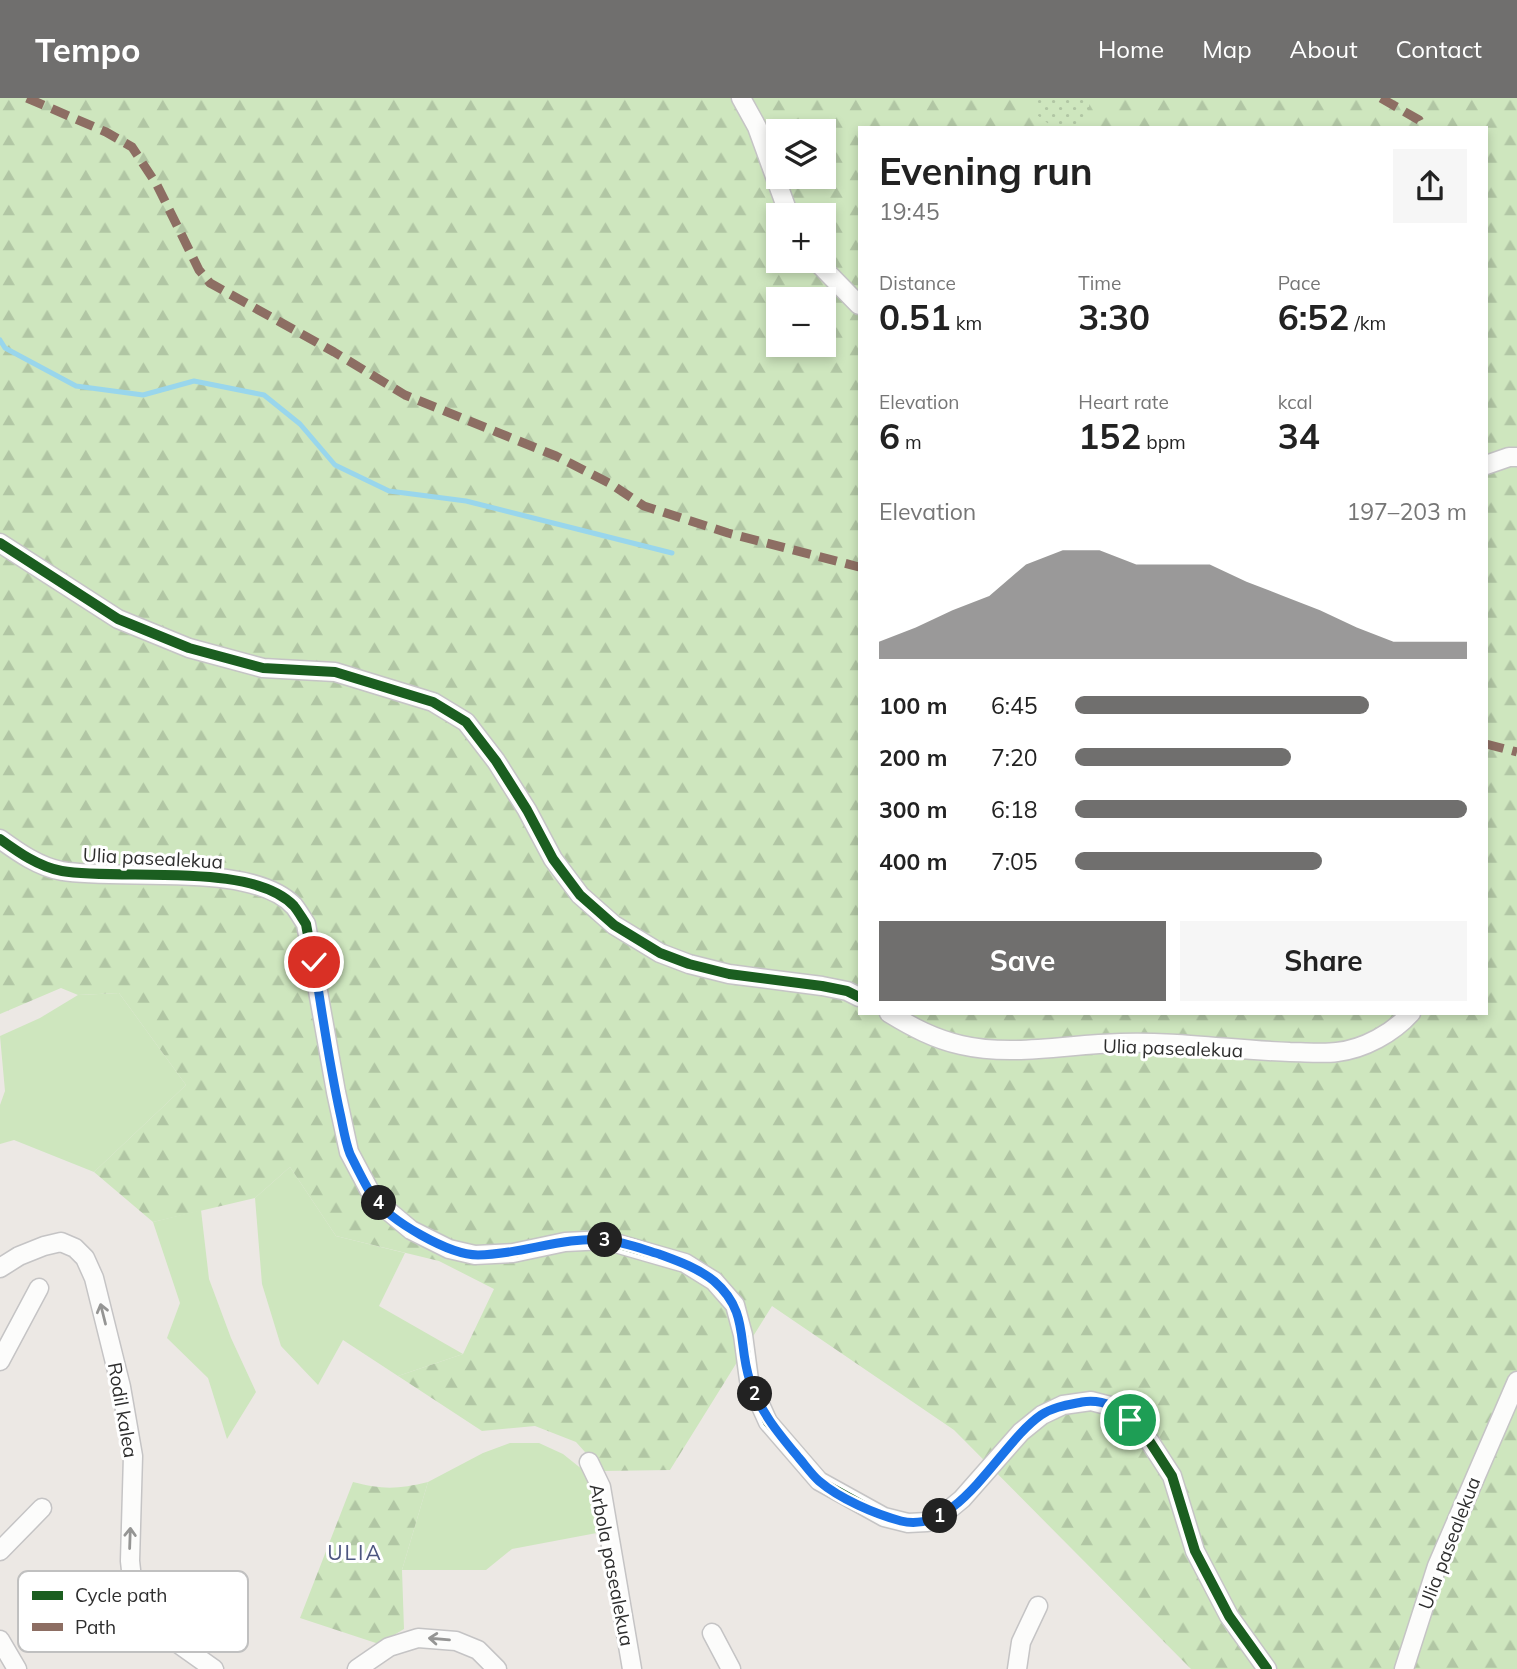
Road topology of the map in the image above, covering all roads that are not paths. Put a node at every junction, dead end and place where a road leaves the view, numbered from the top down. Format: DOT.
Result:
graph roads {
  1 [pos="741,98"];
  2 [pos="785,203"];
  3 [pos="828,273"];
  4 [pos="858,304"];
  5 [pos="1517,457"];
  6 [pos="1488,464"];
  7 [pos="0,543"];
  8 [pos="0,839"];
  9 [pos="858,996"];
  10 [pos="892,1015"];
  11 [pos="1409,1015"];
  12 [pos="0,1268"];
  13 [pos="39,1288"];
  14 [pos="0,1362"];
  15 [pos="1517,1381"];
  16 [pos="589,1462"];
  17 [pos="42,1508"];
  18 [pos="0,1551"];
  19 [pos="131,1571"];
  20 [pos="1038,1606"];
  21 [pos="712,1633"];
  22 [pos="0,1640"];
  23 [pos="190,1652"];
  24 [pos="17,1669"];
  25 [pos="214,1669"];
  26 [pos="357,1669"];
  27 [pos="497,1669"];
  28 [pos="632,1669"];
  29 [pos="732,1669"];
  30 [pos="1017,1669"];
  31 [pos="1267,1669"];
  32 [pos="1404,1669"];
  1 -- 2 [label="street"];
  3 -- 4 [label="street"];
  5 -- 6 [label="street"];
  7 -- 9 [label="street"];
  8 -- 31 [label="street, Ulia pasealekua"];
  10 -- 11 [label="street, Ulia pasealekua"];
  19 -- 12 [label="street, Rodil kalea, one-way"];
  13 -- 14 [label="street"];
  15 -- 32 [label="street, Ulia pasealekua"];
  16 -- 28 [label="street, Arbola pasealekua"];
  17 -- 18 [label="street"];
  20 -- 30 [label="street"];
  21 -- 29 [label="street"];
  22 -- 24 [label="street"];
  25 -- 23 [label="street, Rodil kalea, one-way"];
  27 -- 26 [label="street, one-way"];
}
